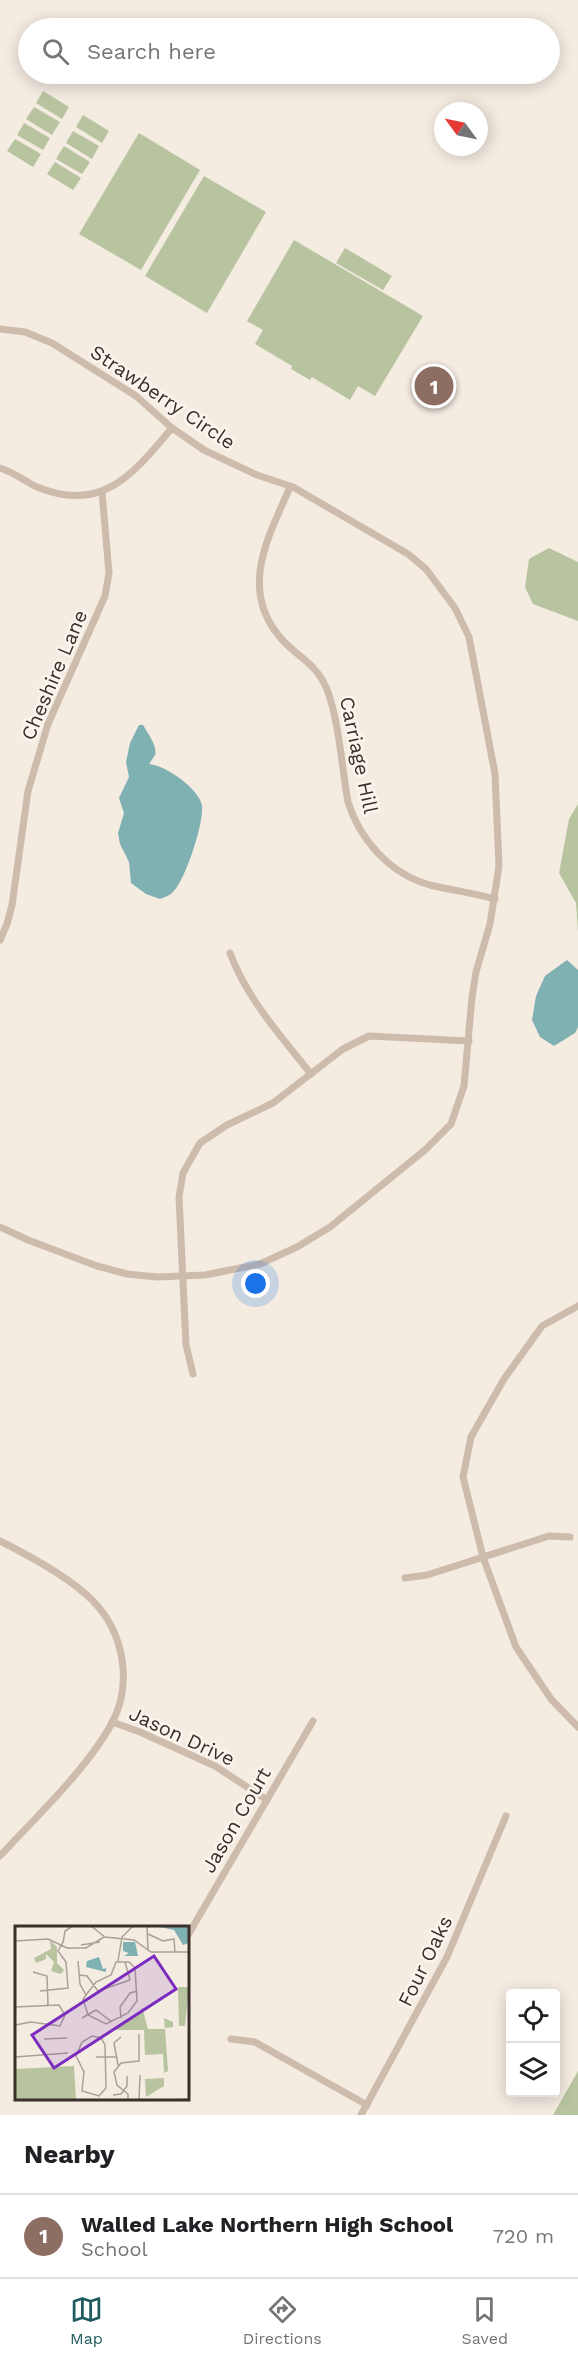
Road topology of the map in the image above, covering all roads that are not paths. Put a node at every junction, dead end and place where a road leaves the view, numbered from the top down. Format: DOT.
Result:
graph roads {
  1 [pos="0,329"];
  2 [pos="172,428"];
  3 [pos="0,468"];
  4 [pos="290,487"];
  5 [pos="102,492"];
  6 [pos="495,899"];
  7 [pos="0,940"];
  8 [pos="230,953"];
  9 [pos="469,1041"];
  10 [pos="311,1074"];
  11 [pos="0,1227"];
  12 [pos="183,1276"];
  13 [pos="578,1306"];
  14 [pos="193,1374"];
  15 [pos="570,1537"];
  16 [pos="0,1540"];
  17 [pos="483,1557"];
  18 [pos="405,1578"];
  19 [pos="313,1721"];
  20 [pos="112,1722"];
  21 [pos="578,1727"];
  22 [pos="267,1800"];
  23 [pos="506,1816"];
  24 [pos="0,1856"];
  25 [pos="189,1933"];
  26 [pos="231,2039"];
  27 [pos="367,2105"];
  28 [pos="361,2115"];
  1 -- 2 [label="street, Strawberry Circle"];
  2 -- 4 [label="street, Strawberry Circle"];
  2 -- 5 [label="street"];
  3 -- 5 [label="street"];
  4 -- 6 [label="street, Strawberry Circle"];
  4 -- 6 [label="street, Carriage Hill"];
  5 -- 7 [label="street, Cheshire Lane"];
  6 -- 9 [label="street, Strawberry Circle"];
  8 -- 10 [label="street"];
  9 -- 10 [label="street"];
  9 -- 12 [label="street, Strawberry Circle"];
  10 -- 12 [label="street"];
  11 -- 12 [label="street, Strawberry Circle"];
  12 -- 14 [label="street"];
  13 -- 17 [label="street"];
  15 -- 17 [label="street"];
  16 -- 20 [label="street, Jason Drive"];
  17 -- 18 [label="street"];
  17 -- 21 [label="street"];
  19 -- 22 [label="street, Jason Court"];
  20 -- 22 [label="street, Jason Drive"];
  20 -- 24 [label="street, Jason Drive"];
  22 -- 25 [label="street, Jason Court"];
  23 -- 27 [label="street, Four Oaks"];
  26 -- 27 [label="street"];
  27 -- 28 [label="street, Four Oaks"];
}
